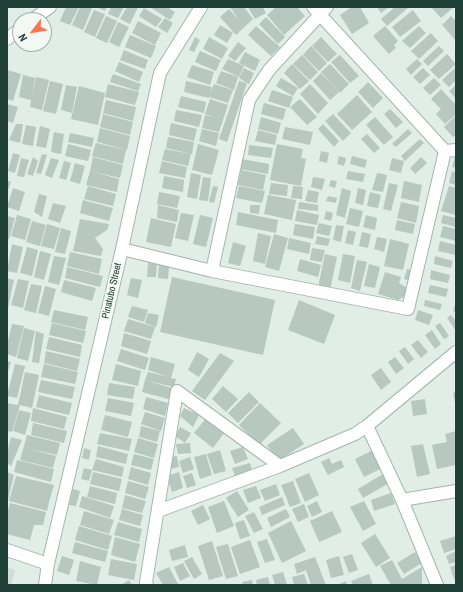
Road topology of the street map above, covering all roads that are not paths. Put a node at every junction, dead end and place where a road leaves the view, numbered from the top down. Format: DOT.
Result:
graph roads {
  1 [pos="201,7"];
  2 [pos="320,9"];
  3 [pos="451,151"];
  4 [pos="122,249"];
  5 [pos="212,271"];
  6 [pos="456,352"];
  7 [pos="367,426"];
  8 [pos="280,466"];
  9 [pos="456,492"];
  10 [pos="402,500"];
  11 [pos="158,511"];
  12 [pos="7,550"];
  13 [pos="48,564"];
  14 [pos="46,584"];
  15 [pos="147,585"];
  16 [pos="437,585"];
  1 -- 4 [label="street, Pinatubo Street"];
  2 -- 3 [label="street"];
  2 -- 5 [label="street"];
  3 -- 5 [label="street"];
  4 -- 5 [label="street"];
  4 -- 13 [label="street, Pinatubo Street"];
  6 -- 7 [label="street"];
  7 -- 8 [label="street"];
  7 -- 10 [label="street"];
  8 -- 11 [label="street"];
  8 -- 11 [label="street"];
  9 -- 10 [label="street"];
  10 -- 16 [label="street"];
  11 -- 15 [label="street"];
  12 -- 13 [label="street"];
  13 -- 14 [label="street, Pinatubo Street"];
}
